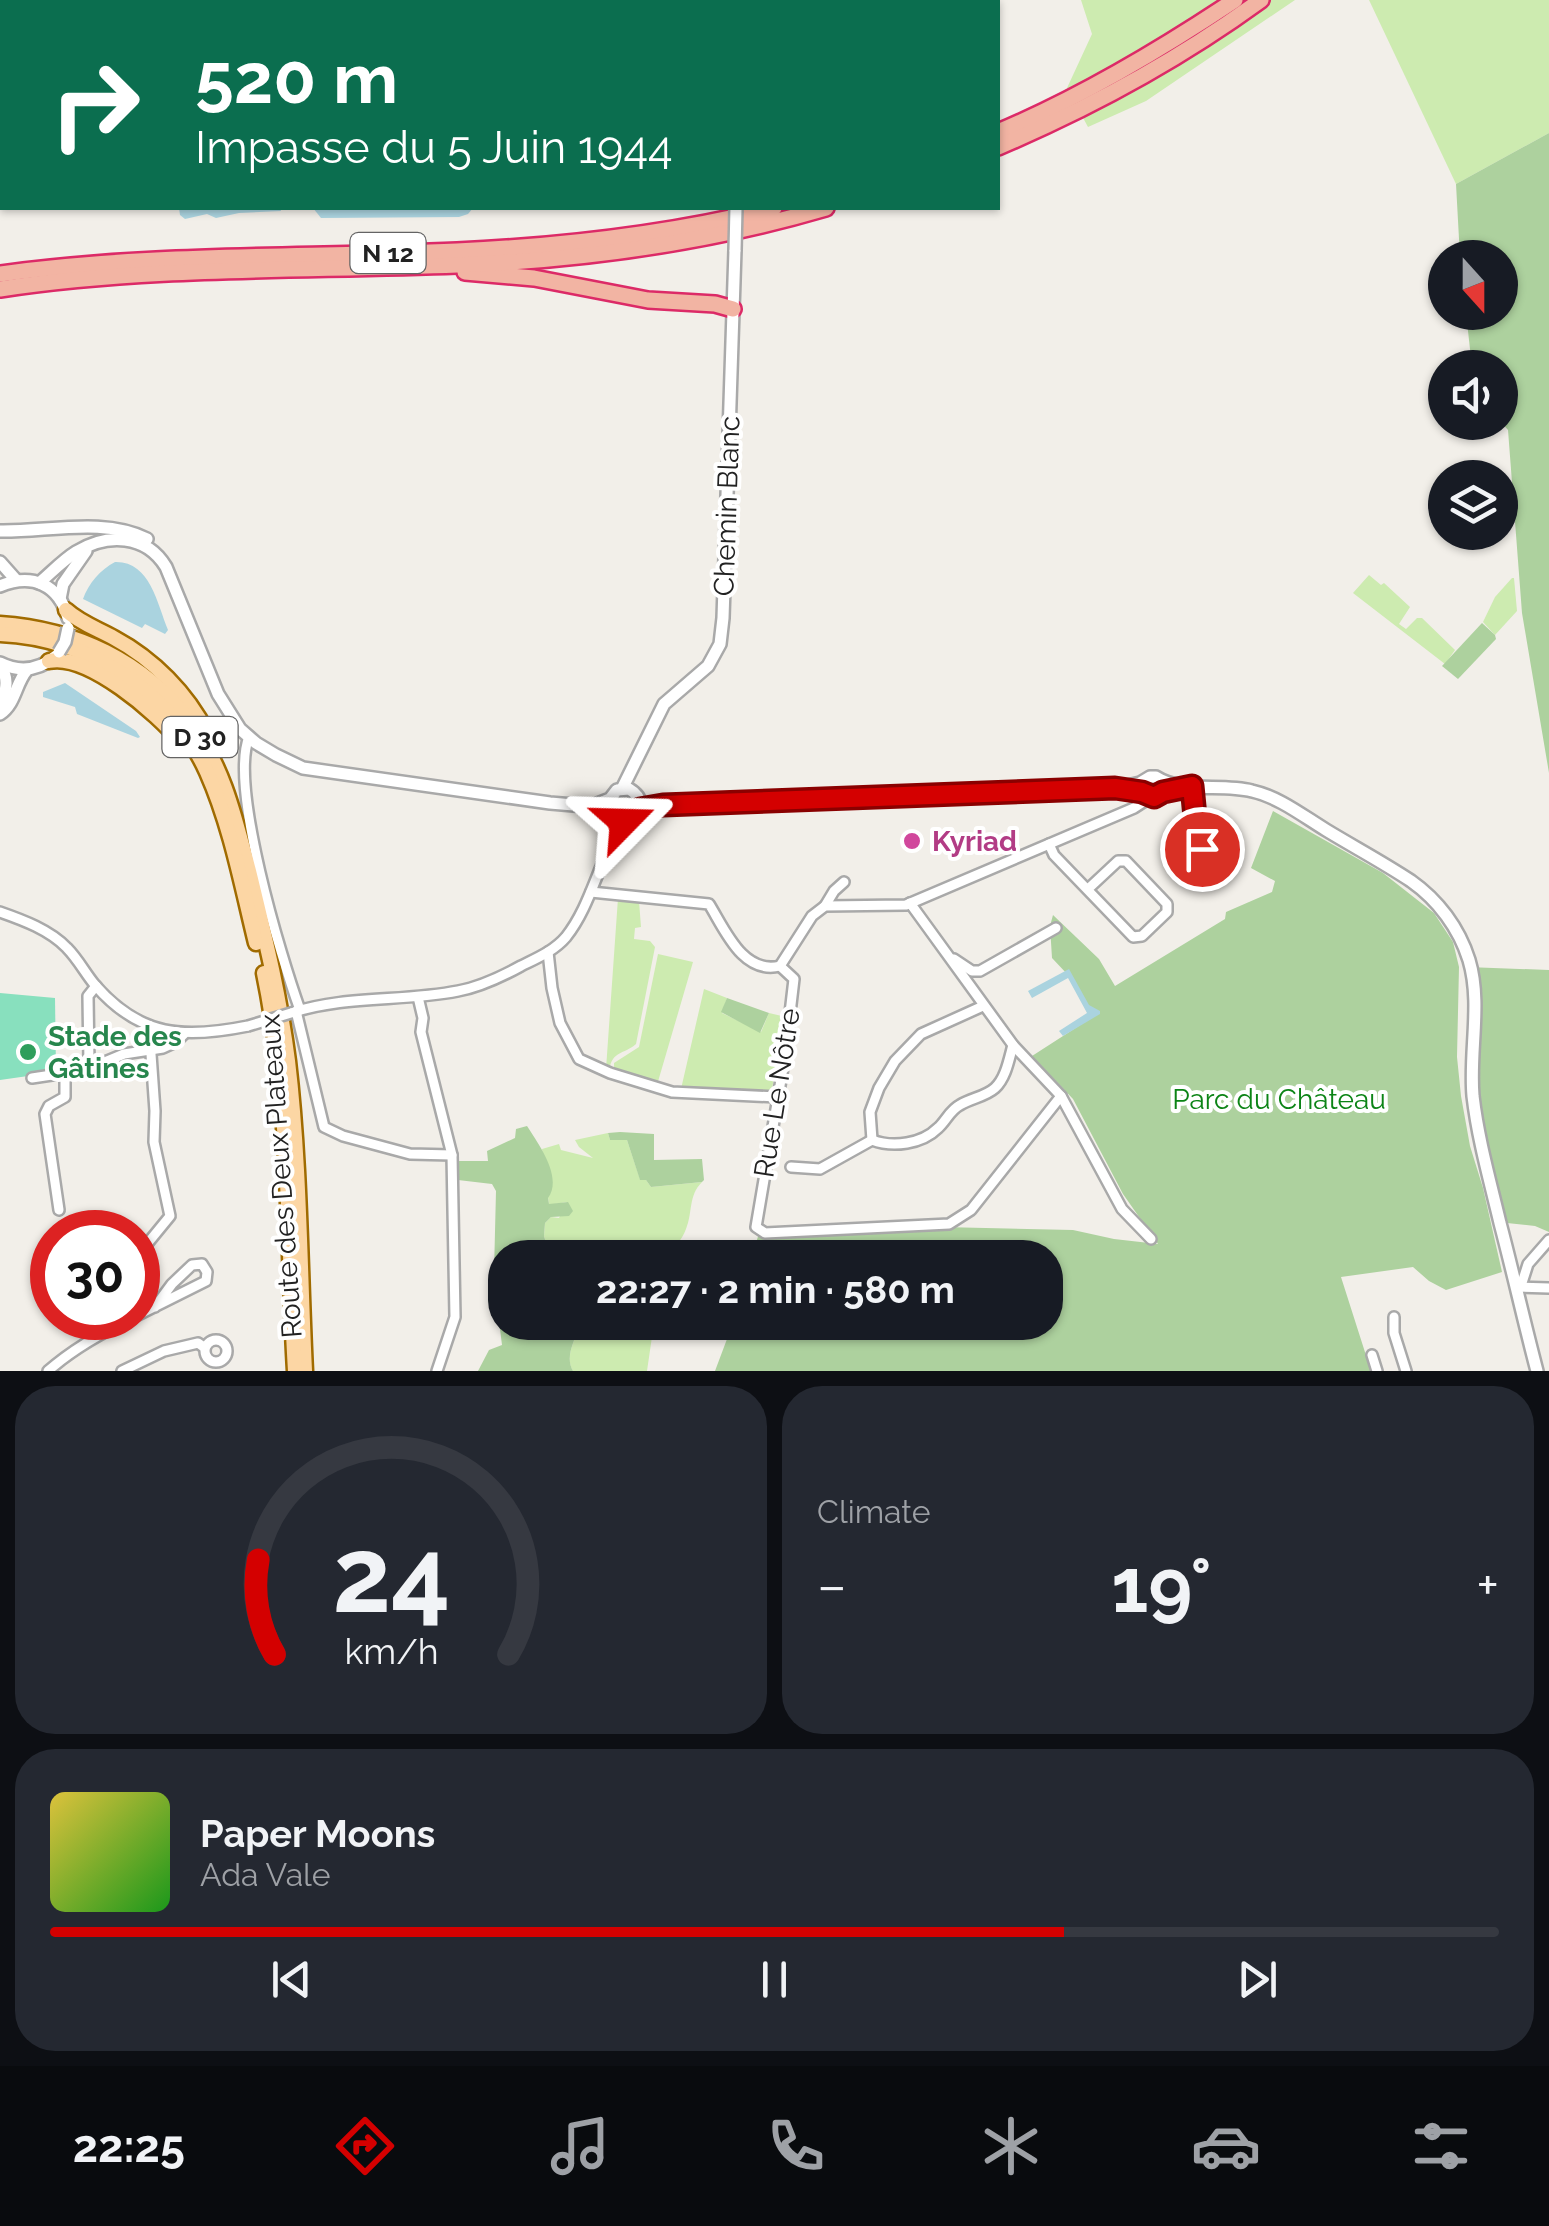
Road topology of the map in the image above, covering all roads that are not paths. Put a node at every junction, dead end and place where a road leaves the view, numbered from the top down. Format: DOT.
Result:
graph roads {
  1 [pos="1235,0"];
  2 [pos="1261,0"];
  3 [pos="1000,131"];
  4 [pos="1000,146"];
  5 [pos="736,210"];
  6 [pos="766,210"];
  7 [pos="818,210"];
  8 [pos="411,266"];
  9 [pos="0,274"];
  10 [pos="0,289"];
  11 [pos="733,309"];
  12 [pos="0,531"];
  13 [pos="91,546"];
  14 [pos="0,562"];
  15 [pos="16,580"];
  16 [pos="39,582"];
  17 [pos="0,586"];
  18 [pos="63,605"];
  19 [pos="0,624"];
  20 [pos="194,633"];
  21 [pos="0,634"];
  22 [pos="54,656"];
  23 [pos="0,665"];
  24 [pos="27,670"];
  25 [pos="0,702"];
  26 [pos="0,714"];
  27 [pos="254,741"];
  28 [pos="1191,786"];
  29 [pos="1154,789"];
  30 [pos="633,796"];
  31 [pos="615,816"];
  32 [pos="236,824"];
  33 [pos="1049,844"];
  34 [pos="1202,849"];
  35 [pos="844,882"];
  36 [pos="1088,889"];
  37 [pos="592,892"];
  38 [pos="910,903"];
  39 [pos="247,904"];
  40 [pos="825,906"];
  41 [pos="0,912"];
  42 [pos="1056,928"];
  43 [pos="548,952"];
  44 [pos="948,954"];
  45 [pos="780,966"];
  46 [pos="96,986"];
  47 [pos="418,997"];
  48 [pos="983,1006"];
  49 [pos="296,1012"];
  50 [pos="149,1026"];
  51 [pos="184,1034"];
  52 [pos="1013,1045"];
  53 [pos="150,1050"];
  54 [pos="89,1064"];
  55 [pos="64,1073"];
  56 [pos="32,1078"];
  57 [pos="1061,1096"];
  58 [pos="777,1097"];
  59 [pos="872,1140"];
  60 [pos="452,1154"];
  61 [pos="791,1167"];
  62 [pos="60,1210"];
  63 [pos="160,1228"];
  64 [pos="1151,1238"];
  65 [pos="1549,1240"];
  66 [pos="1519,1286"];
  67 [pos="1549,1288"];
  68 [pos="154,1307"];
  69 [pos="1394,1317"];
  70 [pos="94,1340"];
  71 [pos="205,1348"];
  72 [pos="1372,1355"];
  73 [pos="48,1371"];
  74 [pos="122,1371"];
  75 [pos="295,1371"];
  76 [pos="305,1371"];
  77 [pos="438,1371"];
  78 [pos="1377,1371"];
  79 [pos="1406,1371"];
  80 [pos="1541,1371"];
  1 -- 3 [label="highway"];
  2 -- 4 [label="highway"];
  5 -- 11 [label="street, Chemin Blanc, bridge"];
  6 -- 9 [label="highway, N 12"];
  7 -- 8 [label="highway, N 12"];
  8 -- 10 [label="highway, N 12"];
  8 -- 11 [label="highway"];
  11 -- 30 [label="street, Chemin Blanc"];
  12 -- 20 [label="street"];
  13 -- 16 [label="street, D 30"];
  13 -- 18 [label="street"];
  13 -- 20 [label="street, D 30"];
  14 -- 15 [label="street"];
  15 -- 16 [label="street"];
  15 -- 17 [label="street"];
  16 -- 18 [label="street"];
  18 -- 22 [label="street, bridge"];
  18 -- 32 [label="main road"];
  19 -- 32 [label="main road, Route des Deux Plateaux / D 30"];
  20 -- 27 [label="street, D 30"];
  21 -- 39 [label="main road, Route des Deux Plateaux / D 30"];
  22 -- 24 [label="street"];
  22 -- 39 [label="main road"];
  23 -- 24 [label="street"];
  23 -- 25 [label="street"];
  24 -- 26 [label="street"];
  27 -- 31 [label="street, D 30"];
  27 -- 49 [label="street"];
  28 -- 29 [label="street"];
  28 -- 34 [label="street"];
  28 -- 66 [label="street"];
  29 -- 30 [label="street"];
  29 -- 33 [label="street"];
  30 -- 31 [label="street"];
  30 -- 31 [label="street"];
  31 -- 37 [label="street"];
  32 -- 76 [label="main road, Route des Deux Plateaux / D 30"];
  33 -- 36 [label="street"];
  33 -- 38 [label="street"];
  35 -- 40 [label="street"];
  36 -- 36 [label="street"];
  37 -- 43 [label="street"];
  37 -- 45 [label="street"];
  38 -- 40 [label="street"];
  38 -- 44 [label="street"];
  39 -- 75 [label="main road, Route des Deux Plateaux / D 30"];
  40 -- 45 [label="street"];
  41 -- 46 [label="street"];
  42 -- 44 [label="street"];
  43 -- 47 [label="street"];
  43 -- 58 [label="street"];
  44 -- 48 [label="street"];
  45 -- 58 [label="street, Rue Le Nôtre"];
  46 -- 50 [label="street"];
  46 -- 54 [label="street"];
  47 -- 49 [label="street"];
  47 -- 60 [label="street"];
  48 -- 52 [label="street"];
  48 -- 59 [label="street"];
  49 -- 51 [label="street, bridge"];
  49 -- 60 [label="street"];
  50 -- 51 [label="street"];
  50 -- 53 [label="street"];
  51 -- 53 [label="street"];
  52 -- 57 [label="street"];
  52 -- 59 [label="street"];
  53 -- 54 [label="street"];
  53 -- 63 [label="street"];
  54 -- 55 [label="street"];
  55 -- 56 [label="street"];
  55 -- 62 [label="street"];
  57 -- 58 [label="street, Rue Le Nôtre"];
  57 -- 64 [label="street"];
  59 -- 61 [label="street"];
  60 -- 77 [label="street"];
  65 -- 66 [label="street"];
  66 -- 67 [label="street"];
  66 -- 80 [label="street"];
  68 -- 68 [label="street"];
  69 -- 79 [label="street"];
  70 -- 73 [label="street"];
  71 -- 74 [label="street"];
  72 -- 78 [label="street"];
}
